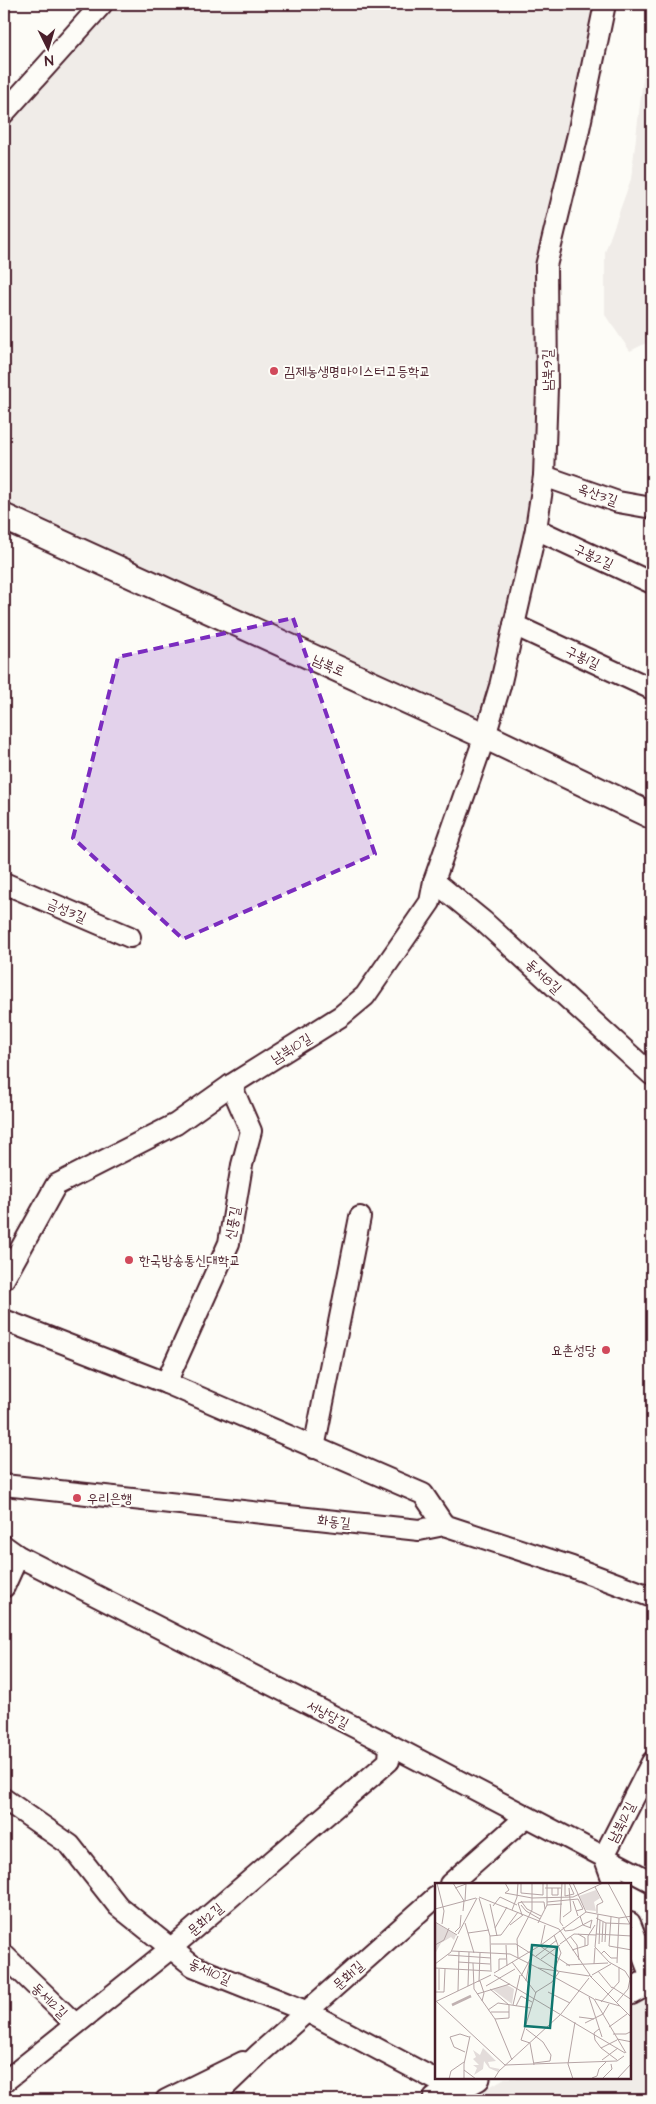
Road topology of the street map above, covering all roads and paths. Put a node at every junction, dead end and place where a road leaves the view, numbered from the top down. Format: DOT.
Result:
graph roads {
  1 [pos="102,4"];
  2 [pos="605,4"];
  3 [pos="4,113"];
  4 [pos="544,476"];
  5 [pos="652,508"];
  6 [pos="4,517"];
  7 [pos="536,529"];
  8 [pos="652,584"];
  9 [pos="514,625"];
  10 [pos="652,690"];
  11 [pos="485,736"];
  12 [pos="652,816"];
  13 [pos="434,881"];
  14 [pos="4,884"];
  15 [pos="130,937"];
  16 [pos="652,1075"];
  17 [pos="231,1085"];
  18 [pos="360,1217"];
  19 [pos="4,1279"];
  20 [pos="4,1320"];
  21 [pos="166,1383"];
  22 [pos="314,1448"];
  23 [pos="4,1485"];
  24 [pos="444,1525"];
  25 [pos="11,1551"];
  26 [pos="4,1587"];
  27 [pos="652,1597"];
  28 [pos="390,1745"];
  29 [pos="652,1762"];
  30 [pos="4,1799"];
  31 [pos="526,1817"];
  32 [pos="604,1856"];
  33 [pos="652,1882"];
  34 [pos="451,1883"];
  35 [pos="614,1883"];
  36 [pos="435,1898"];
  37 [pos="631,1926"];
  38 [pos="170,1949"];
  39 [pos="4,1954"];
  40 [pos="652,1980"];
  41 [pos="631,1991"];
  42 [pos="308,2012"];
  43 [pos="75,2024"];
  44 [pos="260,2053"];
  45 [pos="475,2079"];
  46 [pos="4,2082"];
  47 [pos="445,2095"];
  48 [pos="166,2100"];
  49 [pos="211,2100"];
  1 -- 3 [label="street"];
  2 -- 4 [label="street, 남북9길"];
  4 -- 5 [label="street, 옥산3길"];
  4 -- 7 [label="street, 남북9길"];
  6 -- 11 [label="main road, 남북로"];
  7 -- 8 [label="street, 구봉2길"];
  7 -- 9 [label="street, 남북9길"];
  9 -- 10 [label="street, 구봉1길"];
  9 -- 11 [label="street, 남북9길"];
  11 -- 12 [label="main road, 남북로"];
  11 -- 13 [label="street, 남북10길"];
  13 -- 16 [label="street, 동서8길"];
  13 -- 17 [label="street, 남북10길"];
  14 -- 15 [label="street, 금성3길"];
  17 -- 19 [label="street, 남북10길"];
  17 -- 21 [label="street, 신풍길"];
  18 -- 22 [label="street"];
  20 -- 21 [label="street"];
  21 -- 22 [label="street"];
  22 -- 24 [label="street"];
  23 -- 24 [label="street, 화동길"];
  24 -- 27 [label="street, 화동길"];
  25 -- 26 [label="street"];
  25 -- 28 [label="street, 서낭당길"];
  28 -- 31 [label="street, 서낭당길"];
  28 -- 38 [label="street, 문화2길"];
  29 -- 32 [label="street, 남북12길"];
  30 -- 38 [label="street, 동서10길"];
  31 -- 32 [label="street, 서낭당길"];
  31 -- 34 [label="street"];
  32 -- 33 [label="street, 서낭당길"];
  32 -- 35 [label="street"];
  36 -- 42 [label="street, 문화1길"];
  37 -- 40 [label="street"];
  38 -- 42 [label="street, 동서10길"];
  38 -- 43 [label="street, 문화2길"];
  39 -- 43 [label="street, 동서12길"];
  40 -- 41 [label="main road"];
  42 -- 44 [label="street, 문화1길"];
  42 -- 47 [label="street, 동서10길"];
  43 -- 46 [label="street, 문화2길"];
  44 -- 48 [label="street, 문화1길"];
  44 -- 49 [label="street, 문화1길"];
  45 -- 47 [label="main road"];
}
